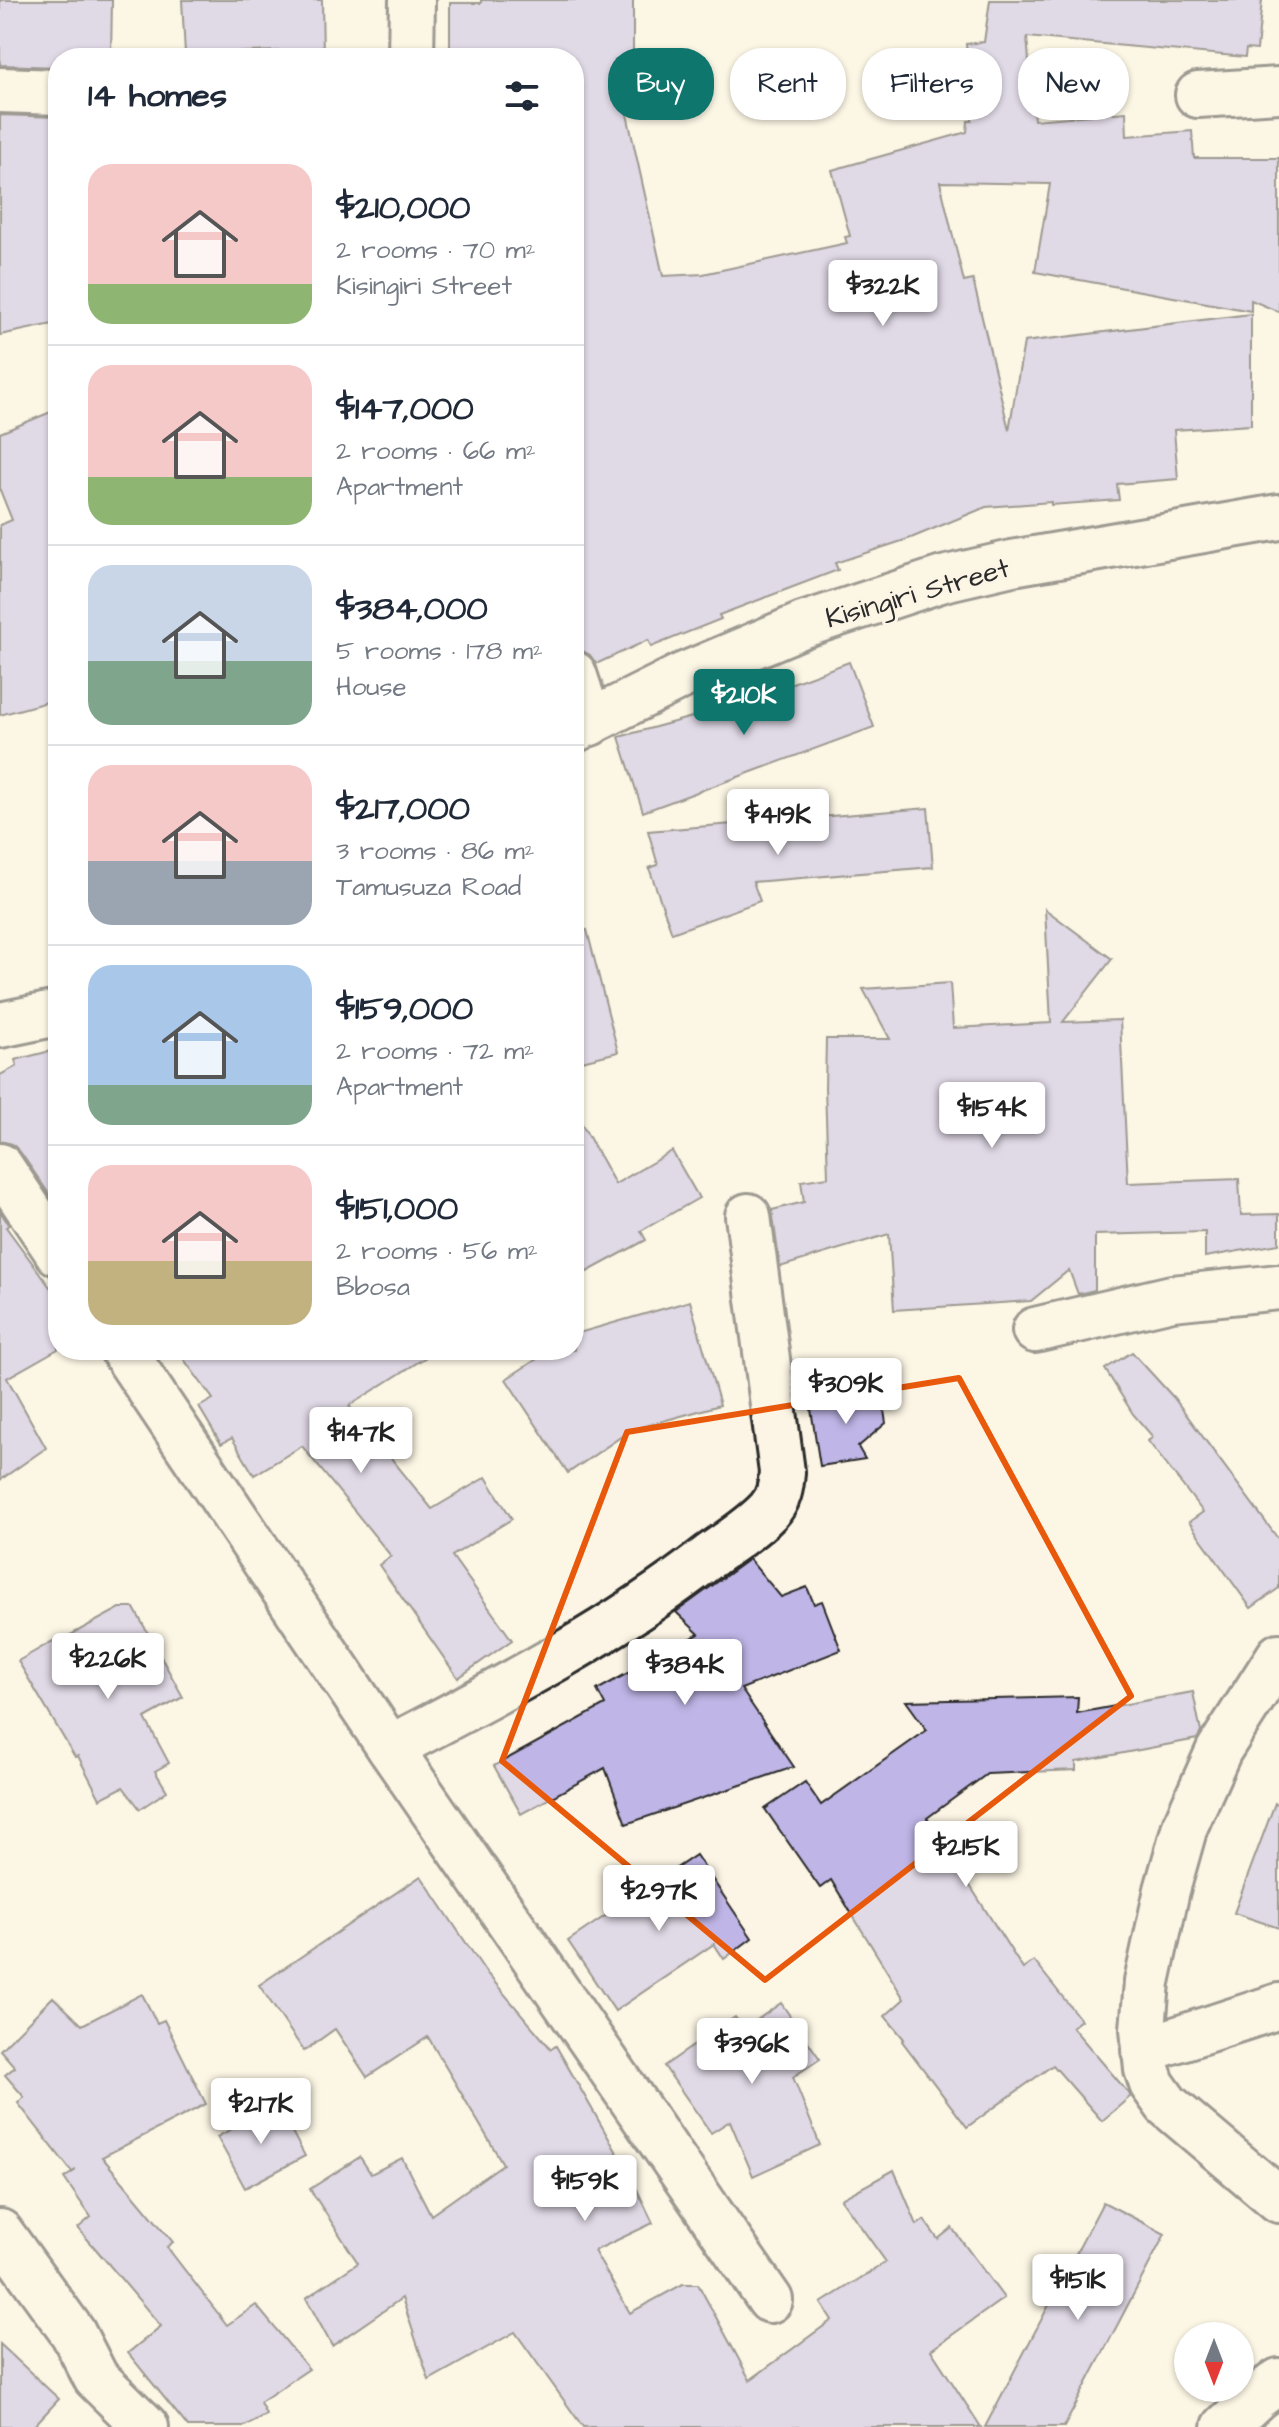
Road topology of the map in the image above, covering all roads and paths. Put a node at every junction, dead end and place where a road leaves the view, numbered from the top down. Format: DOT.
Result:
graph roads {
  1 [pos="412,0"];
  2 [pos="411,48"];
  3 [pos="0,90"];
  4 [pos="1279,90"];
  5 [pos="48,92"];
  6 [pos="1198,95"];
  7 [pos="1279,517"];
  8 [pos="584,726"];
  9 [pos="48,1015"];
  10 [pos="0,1025"];
  11 [pos="0,1166"];
  12 [pos="748,1216"];
  13 [pos="48,1238"];
  14 [pos="1279,1287"];
  15 [pos="1035,1330"];
  16 [pos="130,1360"];
  17 [pos="1279,1656"];
  18 [pos="390,1748"];
  19 [pos="1279,2006"];
  20 [pos="1144,2050"];
  21 [pos="1279,2200"];
  22 [pos="0,2232"];
  23 [pos="770,2300"];
  24 [pos="1279,2381"];
  25 [pos="146,2427"];
  26 [pos="1225,2427"];
  1 -- 2 [label="street"];
  3 -- 5 [label="street"];
  4 -- 6 [label="street"];
  7 -- 8 [label="street, Kisingiri Street"];
  9 -- 10 [label="street"];
  11 -- 13 [label="street"];
  12 -- 18 [label="street"];
  14 -- 15 [label="street"];
  16 -- 18 [label="street"];
  17 -- 20 [label="street"];
  18 -- 23 [label="street"];
  19 -- 20 [label="street"];
  20 -- 21 [label="street"];
  22 -- 25 [label="street"];
  24 -- 26 [label="street"];
}
